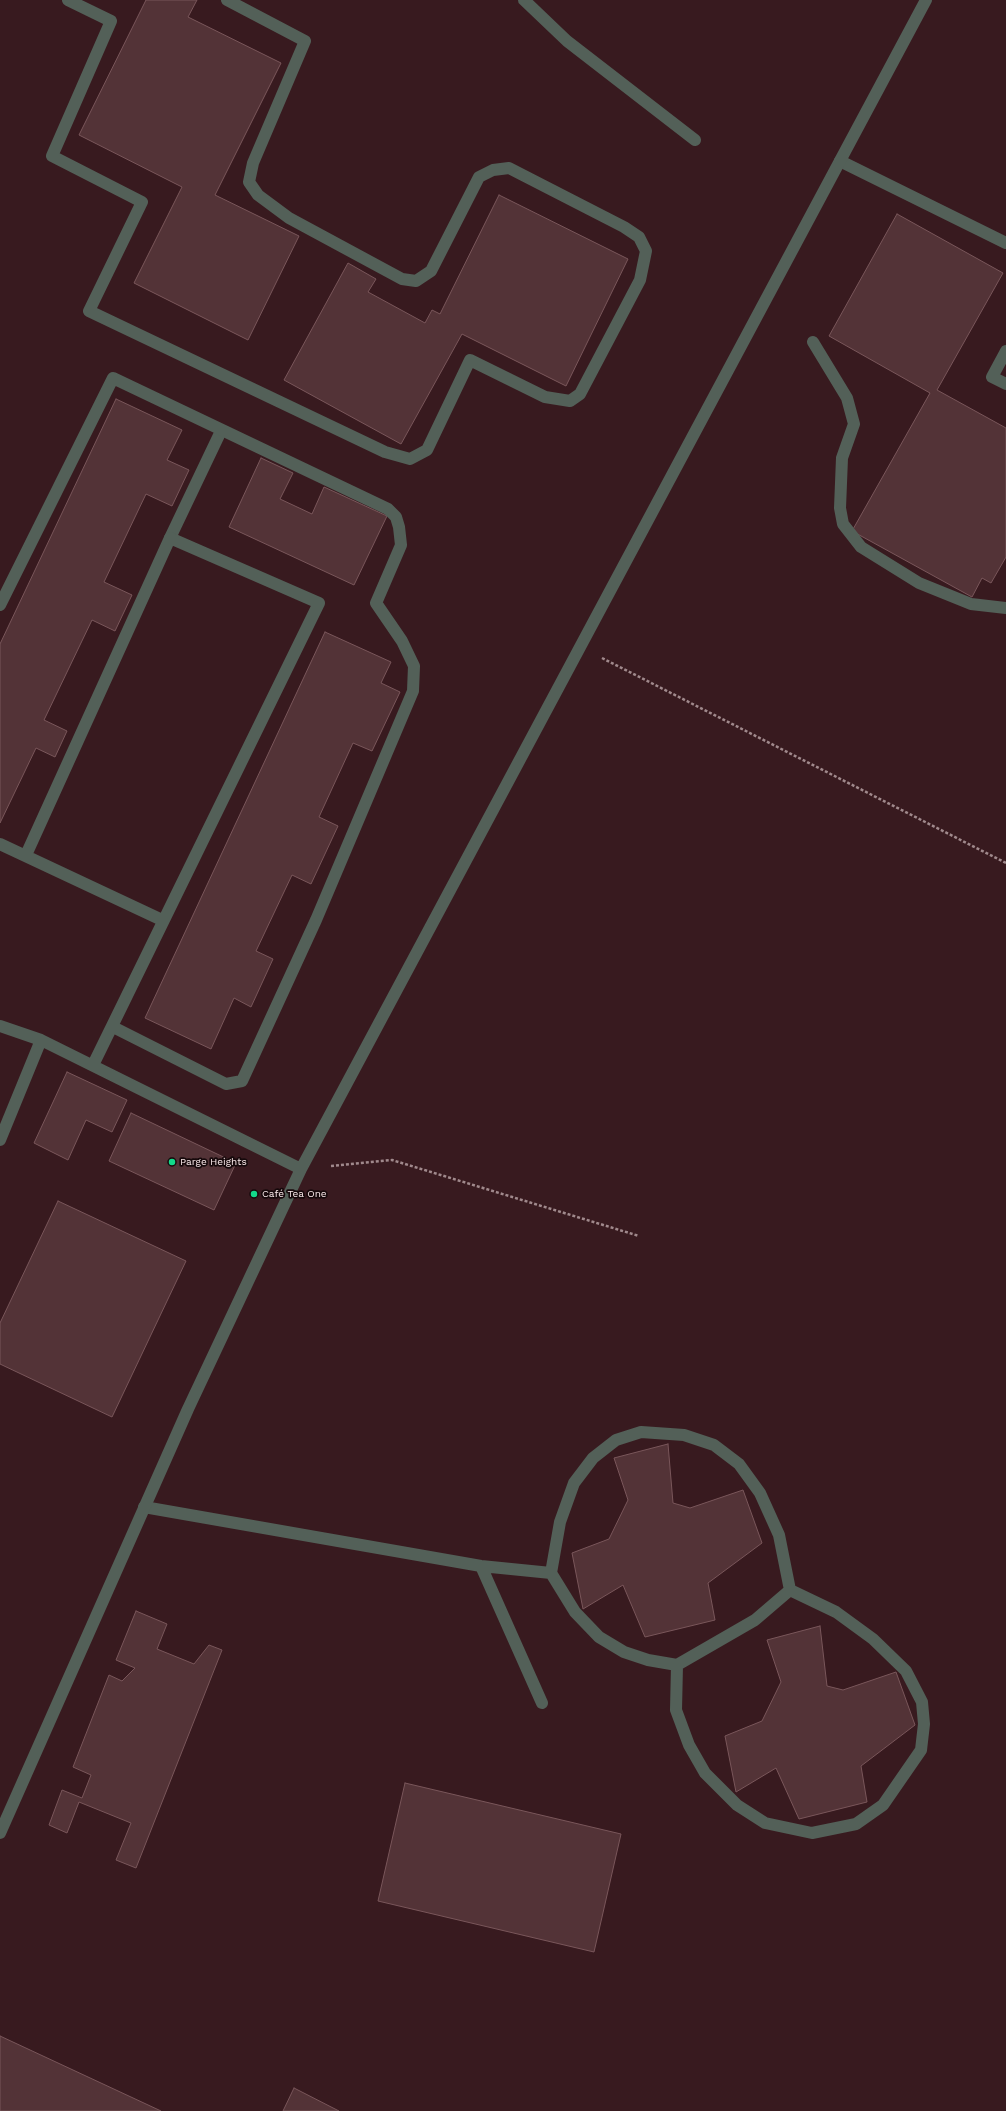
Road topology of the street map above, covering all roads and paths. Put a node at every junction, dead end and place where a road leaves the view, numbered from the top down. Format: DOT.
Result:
graph roads {
  1 [pos="68,0"];
  2 [pos="227,0"];
  3 [pos="524,0"];
  4 [pos="926,0"];
  5 [pos="695,140"];
  6 [pos="840,161"];
  7 [pos="1006,243"];
  8 [pos="813,342"];
  9 [pos="1006,351"];
  10 [pos="1006,384"];
  11 [pos="221,431"];
  12 [pos="170,538"];
  13 [pos="0,605"];
  14 [pos="1006,608"];
  15 [pos="580,647"];
  16 [pos="0,844"];
  17 [pos="26,855"];
  18 [pos="1006,863"];
  19 [pos="162,920"];
  20 [pos="0,1026"];
  21 [pos="113,1027"];
  22 [pos="41,1040"];
  23 [pos="93,1065"];
  24 [pos="0,1140"];
  25 [pos="301,1169"];
  26 [pos="639,1236"];
  27 [pos="144,1507"];
  28 [pos="481,1566"];
  29 [pos="551,1573"];
  30 [pos="790,1590"];
  31 [pos="677,1665"];
  32 [pos="542,1703"];
  33 [pos="0,1833"];
  1 -- 2 [label="street"];
  3 -- 5 [label="street"];
  4 -- 6 [label="street"];
  6 -- 7 [label="street"];
  6 -- 15 [label="street"];
  8 -- 14 [label="street"];
  9 -- 10 [label="street"];
  11 -- 12 [label="street"];
  11 -- 13 [label="street"];
  11 -- 21 [label="street"];
  12 -- 17 [label="street"];
  12 -- 19 [label="street"];
  15 -- 18 [label="path"];
  15 -- 25 [label="street"];
  16 -- 17 [label="street"];
  17 -- 19 [label="street"];
  19 -- 21 [label="street"];
  20 -- 22 [label="street"];
  21 -- 23 [label="street"];
  22 -- 23 [label="street"];
  22 -- 24 [label="street"];
  23 -- 25 [label="street"];
  25 -- 26 [label="path"];
  25 -- 27 [label="street"];
  27 -- 28 [label="street"];
  27 -- 33 [label="street"];
  28 -- 29 [label="street"];
  28 -- 32 [label="street"];
  29 -- 30 [label="street"];
  29 -- 31 [label="street"];
  30 -- 31 [label="street"];
  30 -- 31 [label="street"];
}
